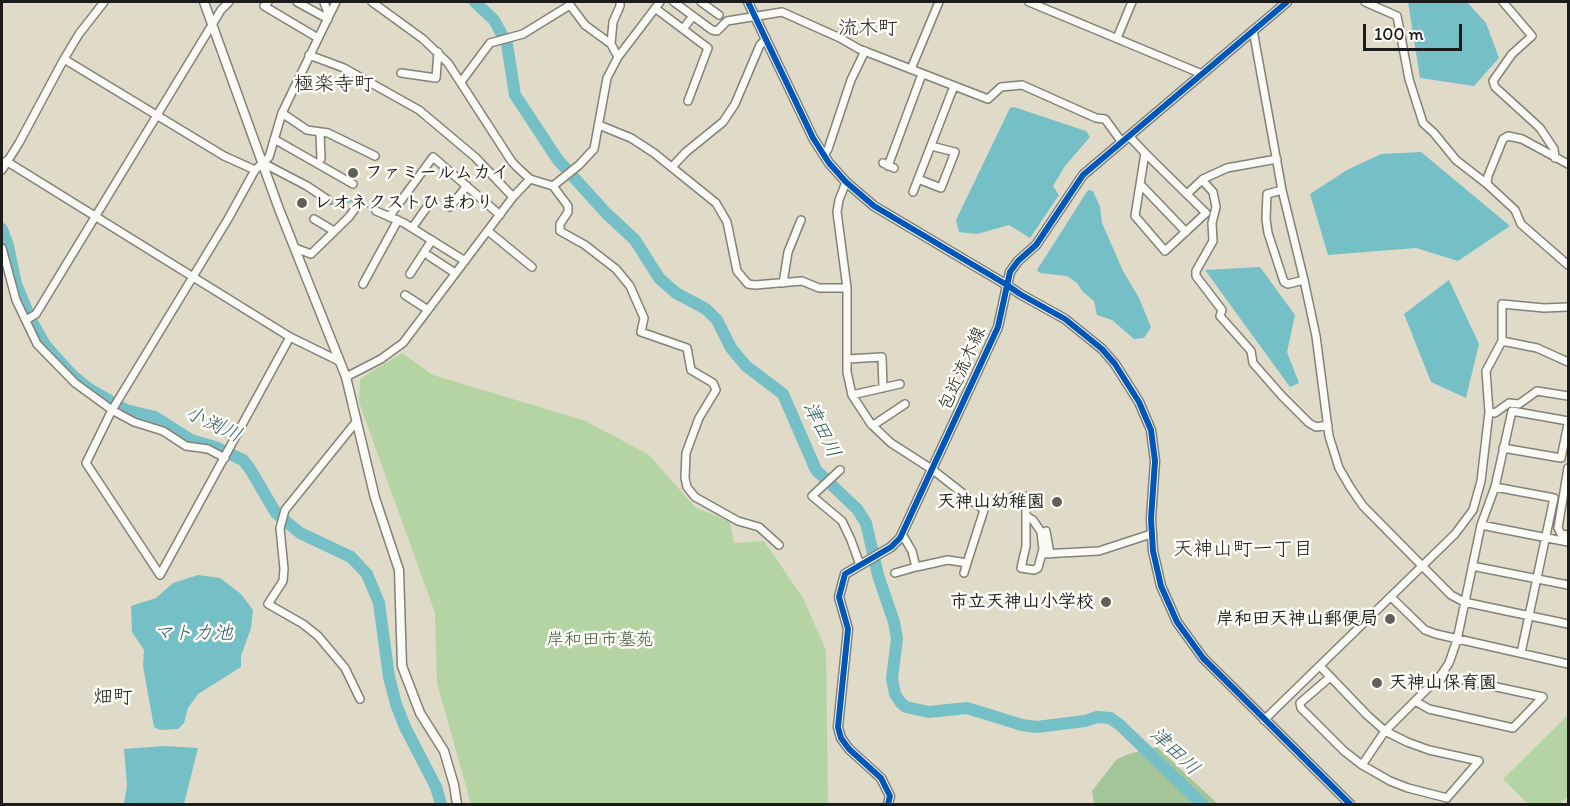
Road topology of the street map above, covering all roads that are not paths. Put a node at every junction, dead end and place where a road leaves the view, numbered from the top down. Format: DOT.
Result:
graph roads {
  1 [pos="104,2"];
  2 [pos="204,2"];
  3 [pos="229,2"];
  4 [pos="268,2"];
  5 [pos="297,2"];
  6 [pos="324,2"];
  7 [pos="336,2"];
  8 [pos="372,2"];
  9 [pos="620,2"];
  10 [pos="674,2"];
  11 [pos="701,2"];
  12 [pos="748,2"];
  13 [pos="939,2"];
  14 [pos="1029,2"];
  15 [pos="1132,2"];
  16 [pos="1287,2"];
  17 [pos="1365,2"];
  18 [pos="1503,2"];
  19 [pos="657,5"];
  20 [pos="719,15"];
  21 [pos="693,16"];
  22 [pos="755,17"];
  23 [pos="328,18"];
  24 [pos="213,25"];
  25 [pos="683,29"];
  26 [pos="1253,30"];
  27 [pos="318,38"];
  28 [pos="1117,38"];
  29 [pos="766,39"];
  30 [pos="611,44"];
  31 [pos="865,51"];
  32 [pos="438,52"];
  33 [pos="309,55"];
  34 [pos="618,57"];
  35 [pos="64,59"];
  36 [pos="911,69"];
  37 [pos="401,73"];
  38 [pos="922,74"];
  39 [pos="1202,74"];
  40 [pos="461,81"];
  41 [pos="954,86"];
  42 [pos="688,101"];
  43 [pos="282,113"];
  44 [pos="157,116"];
  45 [pos="599,125"];
  46 [pos="320,132"];
  47 [pos="1129,136"];
  48 [pos="274,139"];
  49 [pos="1121,141"];
  50 [pos="931,146"];
  51 [pos="1145,153"];
  52 [pos="824,155"];
  53 [pos="375,156"];
  54 [pos="1555,158"];
  55 [pos="321,159"];
  56 [pos="1276,159"];
  57 [pos="6,161"];
  58 [pos="263,163"];
  59 [pos="1569,164"];
  60 [pos="888,166"];
  61 [pos="672,167"];
  62 [pos="2,170"];
  63 [pos="255,170"];
  64 [pos="530,179"];
  65 [pos="918,179"];
  66 [pos="1202,180"];
  67 [pos="846,182"];
  68 [pos="353,184"];
  69 [pos="1487,184"];
  70 [pos="1141,185"];
  71 [pos="467,186"];
  72 [pos="553,186"];
  73 [pos="1282,190"];
  74 [pos="913,192"];
  75 [pos="1187,194"];
  76 [pos="513,198"];
  77 [pos="328,200"];
  78 [pos="432,200"];
  79 [pos="357,206"];
  80 [pos="450,207"];
  81 [pos="376,211"];
  82 [pos="500,215"];
  83 [pos="95,217"];
  84 [pos="388,217"];
  85 [pos="314,219"];
  86 [pos="398,220"];
  87 [pos="801,220"];
  88 [pos="412,228"];
  89 [pos="334,231"];
  90 [pos="488,231"];
  91 [pos="1185,232"];
  92 [pos="432,240"];
  93 [pos="2,248"];
  94 [pos="295,248"];
  95 [pos="429,256"];
  96 [pos="465,261"];
  97 [pos="1569,265"];
  98 [pos="532,267"];
  99 [pos="455,273"];
  100 [pos="410,274"];
  101 [pos="193,277"];
  102 [pos="1304,280"];
  103 [pos="783,283"];
  104 [pos="363,284"];
  105 [pos="1008,285"];
  106 [pos="847,288"];
  107 [pos="405,295"];
  108 [pos="1569,307"];
  109 [pos="428,310"];
  110 [pos="26,320"];
  111 [pos="290,337"];
  112 [pos="1502,341"];
  113 [pos="847,359"];
  114 [pos="339,361"];
  115 [pos="1569,362"];
  116 [pos="346,377"];
  117 [pos="900,384"];
  118 [pos="882,388"];
  119 [pos="852,395"];
  120 [pos="1569,396"];
  121 [pos="905,404"];
  122 [pos="112,410"];
  123 [pos="1489,412"];
  124 [pos="356,422"];
  125 [pos="1569,422"];
  126 [pos="871,424"];
  127 [pos="1328,425"];
  128 [pos="1503,448"];
  129 [pos="225,458"];
  130 [pos="1569,468"];
  131 [pos="840,470"];
  132 [pos="933,470"];
  133 [pos="1495,487"];
  134 [pos="1012,496"];
  135 [pos="1026,497"];
  136 [pos="1039,497"];
  137 [pos="1026,516"];
  138 [pos="1481,525"];
  139 [pos="1046,531"];
  140 [pos="902,534"];
  141 [pos="1151,534"];
  142 [pos="1569,535"];
  143 [pos="1547,538"];
  144 [pos="1569,542"];
  145 [pos="779,545"];
  146 [pos="1046,554"];
  147 [pos="967,563"];
  148 [pos="863,564"];
  149 [pos="1422,566"];
  150 [pos="1472,566"];
  151 [pos="916,567"];
  152 [pos="895,573"];
  153 [pos="964,573"];
  154 [pos="1538,579"];
  155 [pos="1569,585"];
  156 [pos="1391,597"];
  157 [pos="1464,602"];
  158 [pos="1529,617"];
  159 [pos="1569,624"];
  160 [pos="1457,640"];
  161 [pos="1521,653"];
  162 [pos="1569,664"];
  163 [pos="1320,666"];
  164 [pos="1441,675"];
  165 [pos="1329,678"];
  166 [pos="360,699"];
  167 [pos="1415,701"];
  168 [pos="1264,720"];
  169 [pos="1385,730"];
  170 [pos="1362,765"];
  171 [pos="457,804"];
  172 [pos="888,804"];
  173 [pos="1350,804"];
  1 -- 35 [label="street"];
  2 -- 24 [label="street"];
  3 -- 24 [label="street"];
  4 -- 27 [label="street"];
  5 -- 23 [label="street"];
  6 -- 23 [label="street"];
  7 -- 23 [label="street"];
  8 -- 32 [label="street"];
  9 -- 30 [label="street"];
  10 -- 21 [label="street"];
  11 -- 20 [label="street"];
  12 -- 22 [label="street"];
  13 -- 36 [label="street"];
  14 -- 28 [label="street"];
  15 -- 28 [label="street"];
  16 -- 26 [label="street, 包近流木線"];
  17 -- 69 [label="street"];
  18 -- 54 [label="street"];
  19 -- 25 [label="street"];
  19 -- 34 [label="street"];
  21 -- 22 [label="street"];
  21 -- 25 [label="street"];
  22 -- 29 [label="street"];
  22 -- 31 [label="street"];
  23 -- 27 [label="street"];
  24 -- 44 [label="street"];
  24 -- 58 [label="street"];
  25 -- 42 [label="street"];
  26 -- 39 [label="street, 包近流木線"];
  26 -- 56 [label="street"];
  27 -- 33 [label="street"];
  28 -- 39 [label="street"];
  29 -- 52 [label="street"];
  29 -- 61 [label="street"];
  30 -- 34 [label="street"];
  30 -- 40 [label="street"];
  31 -- 36 [label="street"];
  31 -- 52 [label="street"];
  32 -- 37 [label="street"];
  32 -- 40 [label="street"];
  33 -- 43 [label="street"];
  33 -- 76 [label="street"];
  34 -- 45 [label="street"];
  35 -- 44 [label="street"];
  35 -- 57 [label="street"];
  36 -- 38 [label="street"];
  38 -- 41 [label="street"];
  38 -- 60 [label="street"];
  39 -- 47 [label="street, 包近流木線"];
  40 -- 64 [label="street"];
  41 -- 49 [label="street"];
  41 -- 50 [label="street"];
  43 -- 46 [label="street"];
  43 -- 48 [label="street"];
  44 -- 63 [label="street"];
  44 -- 83 [label="street"];
  45 -- 61 [label="street"];
  45 -- 72 [label="street"];
  46 -- 53 [label="street"];
  46 -- 55 [label="street"];
  47 -- 49 [label="street, 包近流木線"];
  47 -- 51 [label="street"];
  48 -- 58 [label="street"];
  48 -- 68 [label="street"];
  49 -- 105 [label="street, 包近流木線"];
  50 -- 65 [label="street"];
  50 -- 65 [label="street"];
  51 -- 70 [label="street"];
  51 -- 75 [label="street"];
  52 -- 67 [label="street"];
  54 -- 59 [label="street"];
  54 -- 69 [label="street"];
  56 -- 66 [label="street"];
  56 -- 73 [label="street"];
  57 -- 62 [label="street"];
  57 -- 83 [label="street"];
  58 -- 63 [label="street"];
  58 -- 77 [label="street"];
  58 -- 94 [label="street"];
  61 -- 103 [label="street"];
  63 -- 101 [label="street"];
  64 -- 72 [label="street"];
  64 -- 76 [label="street"];
  65 -- 74 [label="street"];
  66 -- 75 [label="street"];
  66 -- 127 [label="street"];
  67 -- 105 [label="street"];
  67 -- 106 [label="street"];
  69 -- 97 [label="street"];
  70 -- 91 [label="street"];
  70 -- 91 [label="street"];
  71 -- 80 [label="street"];
  71 -- 82 [label="street"];
  71 -- 84 [label="street"];
  72 -- 145 [label="street"];
  73 -- 102 [label="street"];
  73 -- 102 [label="street"];
  75 -- 91 [label="street"];
  76 -- 82 [label="street"];
  78 -- 88 [label="street"];
  79 -- 89 [label="street"];
  81 -- 84 [label="street"];
  82 -- 90 [label="street"];
  83 -- 101 [label="street"];
  83 -- 110 [label="street"];
  84 -- 86 [label="street"];
  85 -- 89 [label="street"];
  86 -- 88 [label="street"];
  86 -- 104 [label="street"];
  87 -- 103 [label="street"];
  88 -- 92 [label="street"];
  89 -- 94 [label="street"];
  90 -- 96 [label="street"];
  90 -- 98 [label="street"];
  92 -- 96 [label="street"];
  92 -- 100 [label="street"];
  93 -- 110 [label="street"];
  94 -- 114 [label="street"];
  95 -- 99 [label="street"];
  96 -- 99 [label="street"];
  99 -- 109 [label="street"];
  101 -- 111 [label="street"];
  101 -- 122 [label="street"];
  102 -- 127 [label="street"];
  103 -- 106 [label="street"];
  105 -- 132 [label="street, 包近流木線"];
  105 -- 141 [label="street"];
  106 -- 113 [label="street"];
  107 -- 109 [label="street"];
  108 -- 112 [label="street"];
  109 -- 116 [label="street"];
  110 -- 122 [label="street"];
  111 -- 114 [label="street"];
  111 -- 129 [label="street"];
  112 -- 115 [label="street"];
  112 -- 123 [label="street"];
  113 -- 118 [label="street"];
  113 -- 119 [label="street"];
  114 -- 116 [label="street"];
  116 -- 124 [label="street"];
  117 -- 118 [label="street"];
  118 -- 119 [label="street"];
  119 -- 126 [label="street"];
  120 -- 123 [label="street"];
  121 -- 126 [label="street"];
  122 -- 129 [label="street"];
  122 -- 129 [label="street"];
  123 -- 149 [label="street"];
  124 -- 166 [label="street"];
  124 -- 171 [label="street"];
  125 -- 128 [label="street"];
  125 -- 128 [label="street"];
  126 -- 132 [label="street"];
  127 -- 149 [label="street"];
  128 -- 133 [label="street"];
  130 -- 142 [label="street"];
  131 -- 148 [label="street"];
  132 -- 140 [label="street, 包近流木線"];
  132 -- 147 [label="street"];
  133 -- 138 [label="street"];
  133 -- 143 [label="street"];
  134 -- 135 [label="street"];
  135 -- 136 [label="street"];
  135 -- 137 [label="street"];
  137 -- 146 [label="street"];
  137 -- 146 [label="street"];
  138 -- 143 [label="street"];
  138 -- 150 [label="street"];
  139 -- 146 [label="street"];
  140 -- 148 [label="street, 包近流木線"];
  140 -- 151 [label="street"];
  141 -- 146 [label="street"];
  141 -- 168 [label="street"];
  143 -- 144 [label="street"];
  143 -- 154 [label="street"];
  147 -- 151 [label="street"];
  147 -- 153 [label="street"];
  148 -- 172 [label="street, 包近流木線"];
  149 -- 156 [label="street"];
  149 -- 157 [label="street"];
  150 -- 154 [label="street"];
  150 -- 157 [label="street"];
  151 -- 152 [label="street"];
  154 -- 155 [label="street"];
  154 -- 158 [label="street"];
  156 -- 160 [label="street"];
  156 -- 163 [label="street"];
  157 -- 158 [label="street"];
  157 -- 160 [label="street"];
  158 -- 159 [label="street"];
  158 -- 161 [label="street"];
  160 -- 161 [label="street"];
  160 -- 164 [label="street"];
  161 -- 162 [label="street"];
  163 -- 165 [label="street"];
  163 -- 168 [label="street"];
  164 -- 167 [label="street"];
  164 -- 167 [label="street"];
  165 -- 169 [label="street"];
  165 -- 170 [label="street"];
  167 -- 169 [label="street"];
  168 -- 173 [label="street"];
  169 -- 170 [label="street"];
  169 -- 170 [label="street"];
}
